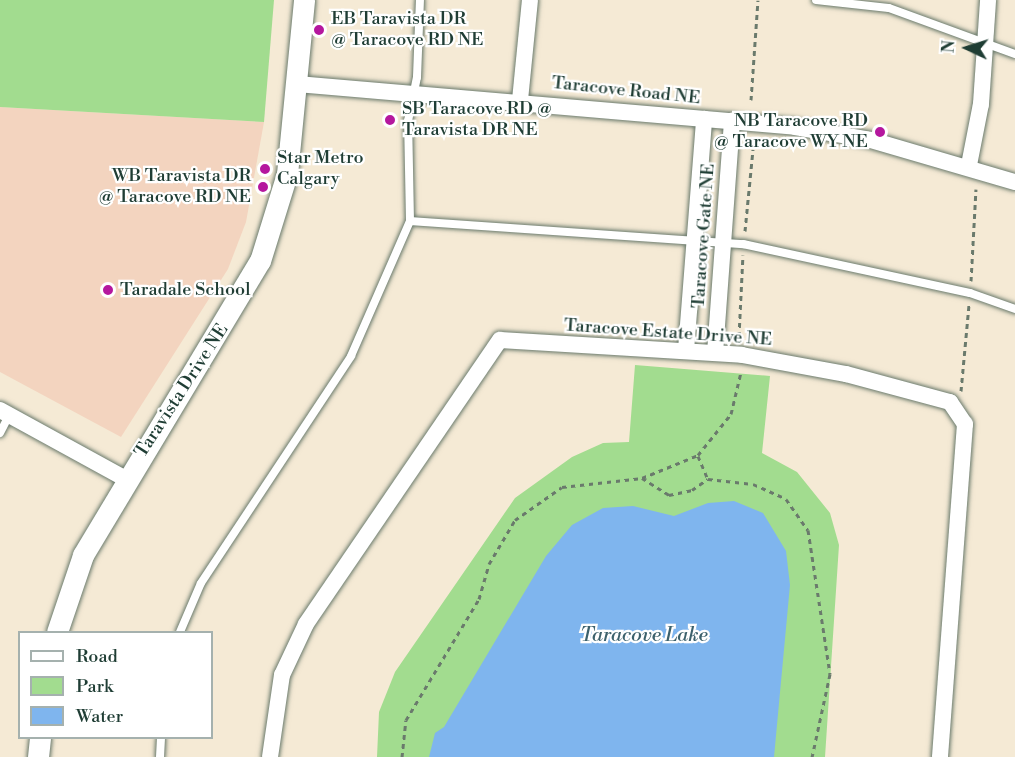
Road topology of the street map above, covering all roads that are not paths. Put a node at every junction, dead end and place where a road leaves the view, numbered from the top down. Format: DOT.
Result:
graph roads {
  1 [pos="304,0"];
  2 [pos="420,0"];
  3 [pos="530,0"];
  4 [pos="816,0"];
  5 [pos="988,0"];
  6 [pos="986,43"];
  7 [pos="1015,54"];
  8 [pos="297,84"];
  9 [pos="410,92"];
  10 [pos="520,99"];
  11 [pos="705,119"];
  12 [pos="732,121"];
  13 [pos="969,165"];
  14 [pos="1015,182"];
  15 [pos="410,221"];
  16 [pos="695,238"];
  17 [pos="724,243"];
  18 [pos="1015,309"];
  19 [pos="686,350"];
  20 [pos="715,353"];
  21 [pos="4,412"];
  22 [pos="0,433"];
  23 [pos="126,479"];
  24 [pos="58,631"];
  25 [pos="181,631"];
  26 [pos="40,739"];
  27 [pos="161,739"];
  28 [pos="38,757"];
  29 [pos="160,757"];
  30 [pos="270,757"];
  31 [pos="940,757"];
  1 -- 8 [label="street, Taravista Drive NE"];
  2 -- 9 [label="lane"];
  3 -- 10 [label="street"];
  4 -- 6 [label="lane"];
  5 -- 6 [label="street"];
  6 -- 7 [label="lane"];
  6 -- 13 [label="street"];
  8 -- 9 [label="street, Taracove Road NE"];
  8 -- 23 [label="street, Taravista Drive NE"];
  9 -- 10 [label="street, Taracove Road NE"];
  9 -- 15 [label="lane"];
  10 -- 11 [label="street, Taracove Road NE"];
  11 -- 12 [label="street, Taracove Road NE"];
  11 -- 16 [label="street, Taracove Gate NE"];
  12 -- 13 [label="street, Taracove Road NE"];
  12 -- 17 [label="street, Taracove Gate NE"];
  13 -- 14 [label="street, Taracove Road NE"];
  15 -- 16 [label="lane"];
  15 -- 25 [label="lane"];
  16 -- 17 [label="lane"];
  16 -- 19 [label="street, Taracove Gate NE"];
  17 -- 18 [label="lane"];
  17 -- 20 [label="street, Taracove Gate NE"];
  19 -- 20 [label="street, Taracove Estate Drive NE"];
  19 -- 30 [label="street, Taracove Estate Drive NE"];
  20 -- 31 [label="street, Taracove Estate Drive NE"];
  21 -- 22 [label="lane"];
  21 -- 23 [label="street"];
  23 -- 24 [label="street, Taravista Drive NE"];
  26 -- 28 [label="street"];
  27 -- 29 [label="lane"];
}
